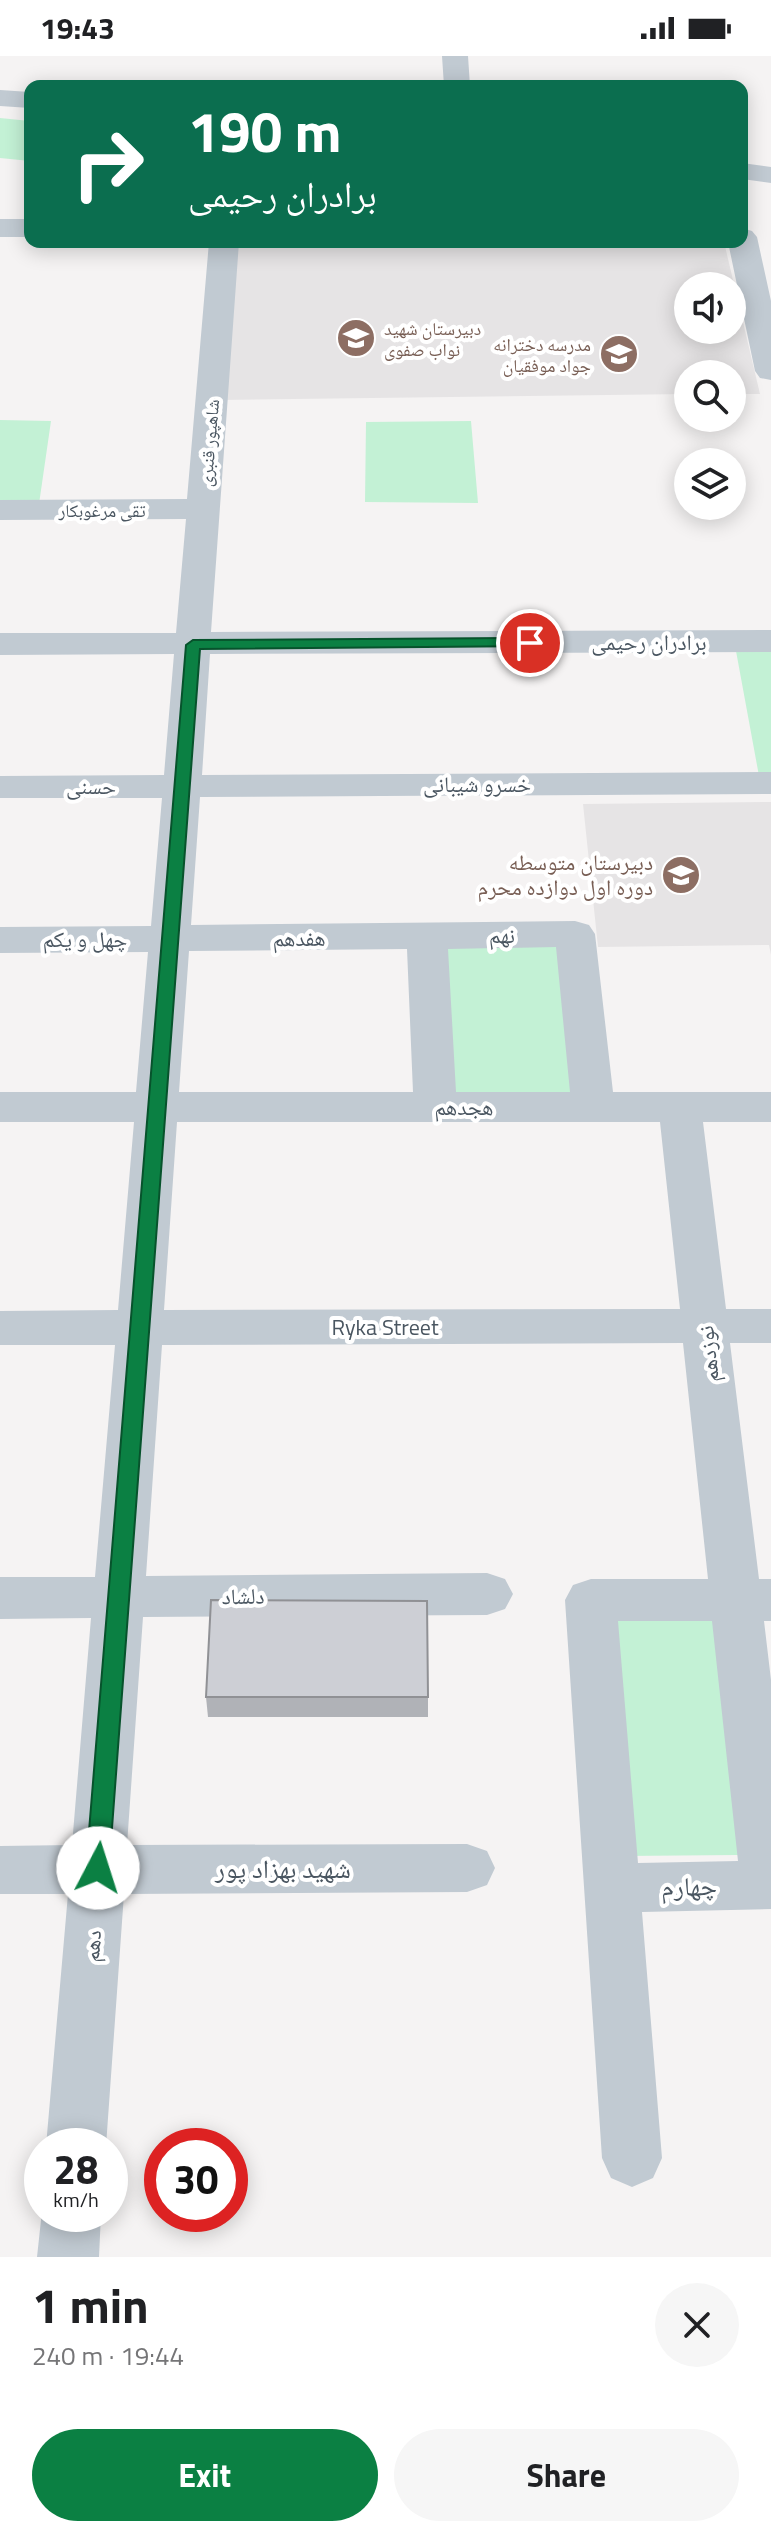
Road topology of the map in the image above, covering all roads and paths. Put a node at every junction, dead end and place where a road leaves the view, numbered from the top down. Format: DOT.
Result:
graph roads {
  1 [pos="455,56"];
  2 [pos="457,80"];
  3 [pos="0,98"];
  4 [pos="24,100"];
  5 [pos="748,172"];
  6 [pos="771,175"];
  7 [pos="0,228"];
  8 [pos="24,228"];
  9 [pos="224,248"];
  10 [pos="744,248"];
  11 [pos="771,371"];
  12 [pos="203,509"];
  13 [pos="0,510"];
  14 [pos="771,641"];
  15 [pos="0,644"];
  16 [pos="193,645"];
  17 [pos="771,783"];
  18 [pos="182,786"];
  19 [pos="0,787"];
  20 [pos="427,936"];
  21 [pos="170,939"];
  22 [pos="0,940"];
  23 [pos="0,1107"];
  24 [pos="157,1107"];
  25 [pos="435,1107"];
  26 [pos="593,1107"];
  27 [pos="680,1107"];
  28 [pos="771,1107"];
  29 [pos="705,1326"];
  30 [pos="771,1326"];
  31 [pos="0,1328"];
  32 [pos="140,1328"];
  33 [pos="487,1594"];
  34 [pos="119,1597"];
  35 [pos="0,1598"];
  36 [pos="753,1600"];
  37 [pos="98,1868"];
  38 [pos="467,1868"];
  39 [pos="0,1870"];
  40 [pos="770,1885"];
  41 [pos="612,1888"];
  42 [pos="77,2128"];
  43 [pos="632,2158"];
  44 [pos="70,2232"];
  45 [pos="68,2257"];
  1 -- 2 [label="street"];
  3 -- 4 [label="street"];
  5 -- 6 [label="street"];
  7 -- 8 [label="street"];
  9 -- 12 [label="street, شاهپور قنبری"];
  10 -- 11 [label="street"];
  12 -- 13 [label="street, تقی مرغوبکار"];
  12 -- 16 [label="street, شاهپور قنبری"];
  14 -- 16 [label="street, برادران رحیمی"];
  15 -- 16 [label="street, برادران رحیمی"];
  16 -- 18 [label="street, دهم"];
  17 -- 18 [label="street, خسرو شیبانی"];
  18 -- 19 [label="street, حسنی"];
  18 -- 21 [label="street, دهم"];
  20 -- 21 [label="street, هفدهم"];
  20 -- 25 [label="street"];
  20 -- 26 [label="street, نهم"];
  21 -- 22 [label="street, چهل و یکم"];
  21 -- 24 [label="street, دهم"];
  23 -- 24 [label="street, هجدهم"];
  24 -- 25 [label="street, هجدهم"];
  24 -- 32 [label="street, دهم"];
  25 -- 26 [label="street, هجدهم"];
  26 -- 27 [label="street, هجدهم"];
  27 -- 28 [label="street, هجدهم"];
  27 -- 29 [label="street, نوزدهم"];
  29 -- 30 [label="street, Ryka Street"];
  29 -- 32 [label="street, Ryka Street"];
  29 -- 36 [label="street, نوزدهم"];
  31 -- 32 [label="street, Ryka Street"];
  32 -- 34 [label="street, دهم"];
  33 -- 34 [label="street, دلشاد"];
  34 -- 35 [label="street, دلشاد"];
  34 -- 37 [label="street, دهم"];
  36 -- 40 [label="street, چهارم"];
  36 -- 41 [label="street"];
  37 -- 38 [label="street, شهید بهزاد پور"];
  37 -- 39 [label="street, شهید بهزاد پور"];
  37 -- 42 [label="street, دهم"];
  40 -- 41 [label="street, چهارم"];
  41 -- 43 [label="street"];
  44 -- 45 [label="street"];
}
